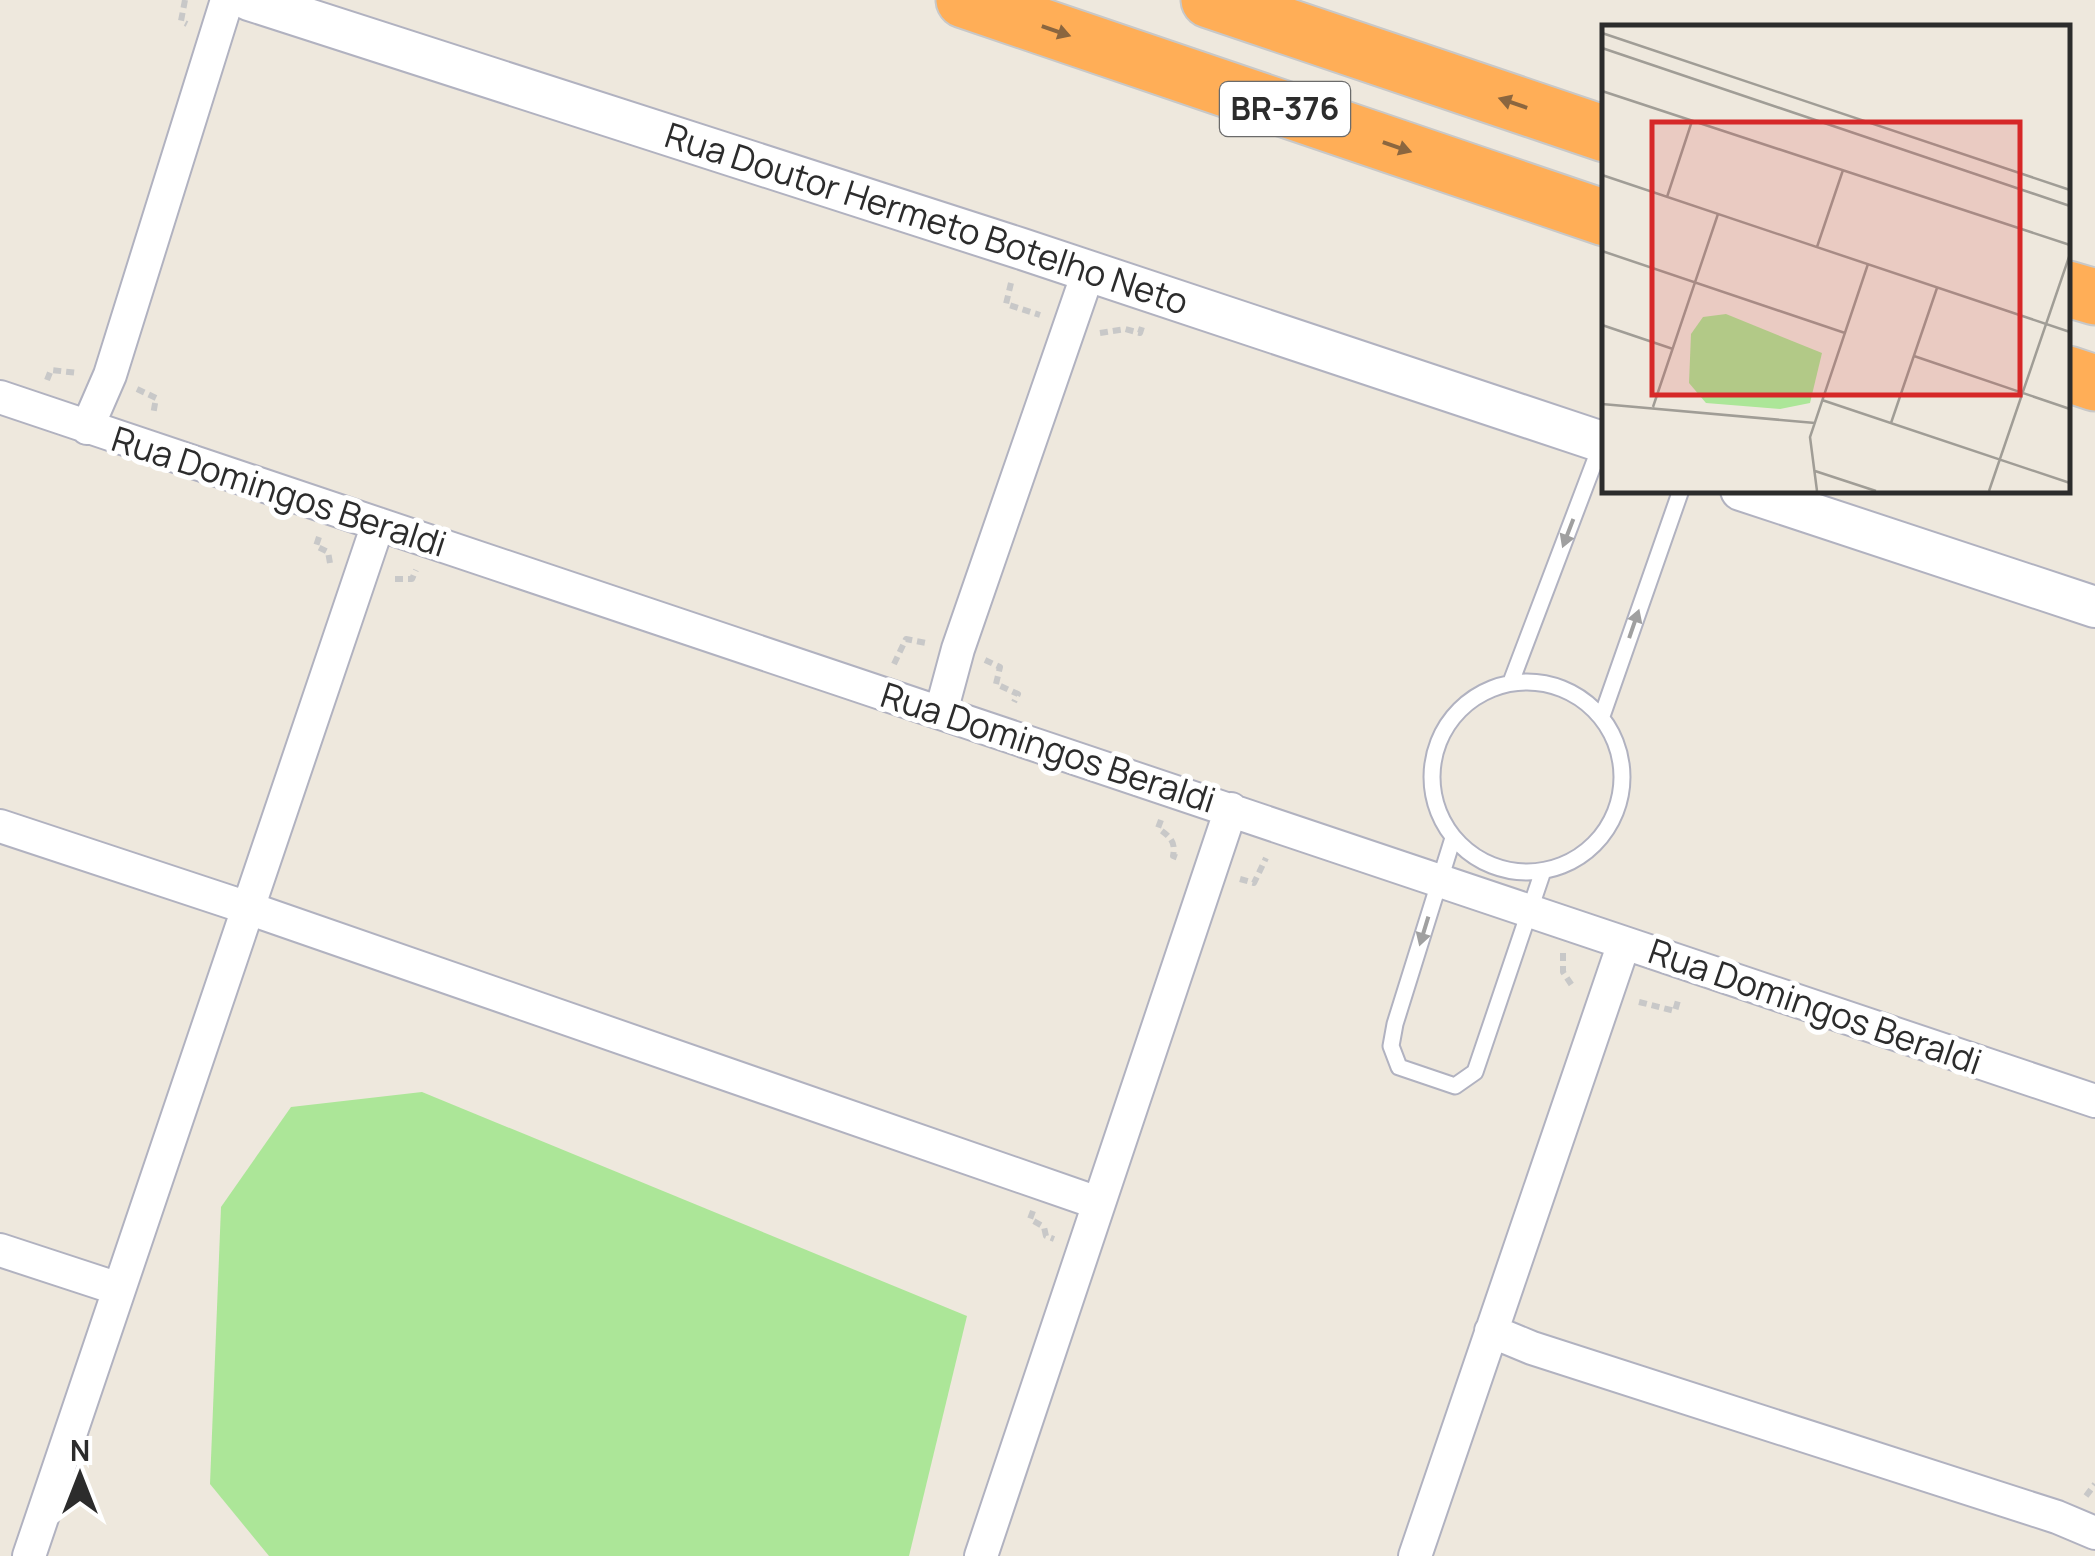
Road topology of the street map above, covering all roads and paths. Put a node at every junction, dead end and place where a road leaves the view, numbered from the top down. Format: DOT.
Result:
graph roads {
  1 [pos="227,0"];
  2 [pos="249,0"];
  3 [pos="964,0"];
  4 [pos="1209,0"];
  5 [pos="1602,133"];
  6 [pos="1601,222"];
  7 [pos="1088,272"];
  8 [pos="2070,289"];
  9 [pos="2095,298"];
  10 [pos="2070,375"];
  11 [pos="2095,383"];
  12 [pos="0,397"];
  13 [pos="88,428"];
  14 [pos="1602,438"];
  15 [pos="1602,444"];
  16 [pos="1681,492"];
  17 [pos="1748,492"];
  18 [pos="378,524"];
  19 [pos="2095,607"];
  20 [pos="958,649"];
  21 [pos="1512,682"];
  22 [pos="880,692"];
  23 [pos="940,712"];
  24 [pos="1602,716"];
  25 [pos="1000,732"];
  26 [pos="1232,809"];
  27 [pos="0,826"];
  28 [pos="1453,838"];
  29 [pos="1542,871"];
  30 [pos="1440,880"];
  31 [pos="248,908"];
  32 [pos="1530,911"];
  33 [pos="1624,942"];
  34 [pos="2095,1101"];
  35 [pos="1098,1203"];
  36 [pos="0,1250"];
  37 [pos="119,1289"];
  38 [pos="1491,1331"];
  39 [pos="2095,1533"];
  40 [pos="30,1556"];
  41 [pos="981,1556"];
  42 [pos="1415,1556"];
  1 -- 13 [label="street"];
  2 -- 7 [label="street, Rua Doutor Hermeto Botelho Neto"];
  3 -- 6 [label="highway, BR-376, one-way"];
  5 -- 4 [label="highway, BR-376, one-way"];
  7 -- 14 [label="street, Rua Doutor Hermeto Botelho Neto"];
  7 -- 20 [label="street"];
  8 -- 9 [label="highway"];
  10 -- 11 [label="highway"];
  12 -- 13 [label="street, Rua Domingos Beraldi"];
  13 -- 18 [label="street, Rua Domingos Beraldi"];
  15 -- 21 [label="lane, one-way"];
  24 -- 16 [label="lane, one-way"];
  17 -- 19 [label="street"];
  18 -- 22 [label="street, Rua Domingos Beraldi"];
  18 -- 31 [label="street"];
  20 -- 22 [label="path"];
  20 -- 23 [label="street"];
  20 -- 25 [label="path"];
  21 -- 24 [label="lane"];
  21 -- 28 [label="lane"];
  22 -- 23 [label="street, Rua Domingos Beraldi"];
  23 -- 25 [label="street, Rua Domingos Beraldi"];
  24 -- 29 [label="lane"];
  25 -- 26 [label="street, Rua Domingos Beraldi"];
  26 -- 30 [label="street, Rua Domingos Beraldi"];
  26 -- 35 [label="street"];
  27 -- 31 [label="street"];
  28 -- 29 [label="lane"];
  28 -- 30 [label="lane"];
  29 -- 32 [label="lane"];
  30 -- 32 [label="street, Rua Domingos Beraldi"];
  30 -- 32 [label="lane, one-way"];
  31 -- 35 [label="street"];
  31 -- 37 [label="street"];
  32 -- 33 [label="street, Rua Domingos Beraldi"];
  33 -- 34 [label="street, Rua Domingos Beraldi"];
  33 -- 38 [label="street"];
  35 -- 41 [label="street"];
  36 -- 37 [label="street"];
  37 -- 40 [label="street"];
  38 -- 39 [label="street"];
  38 -- 42 [label="street"];
}
